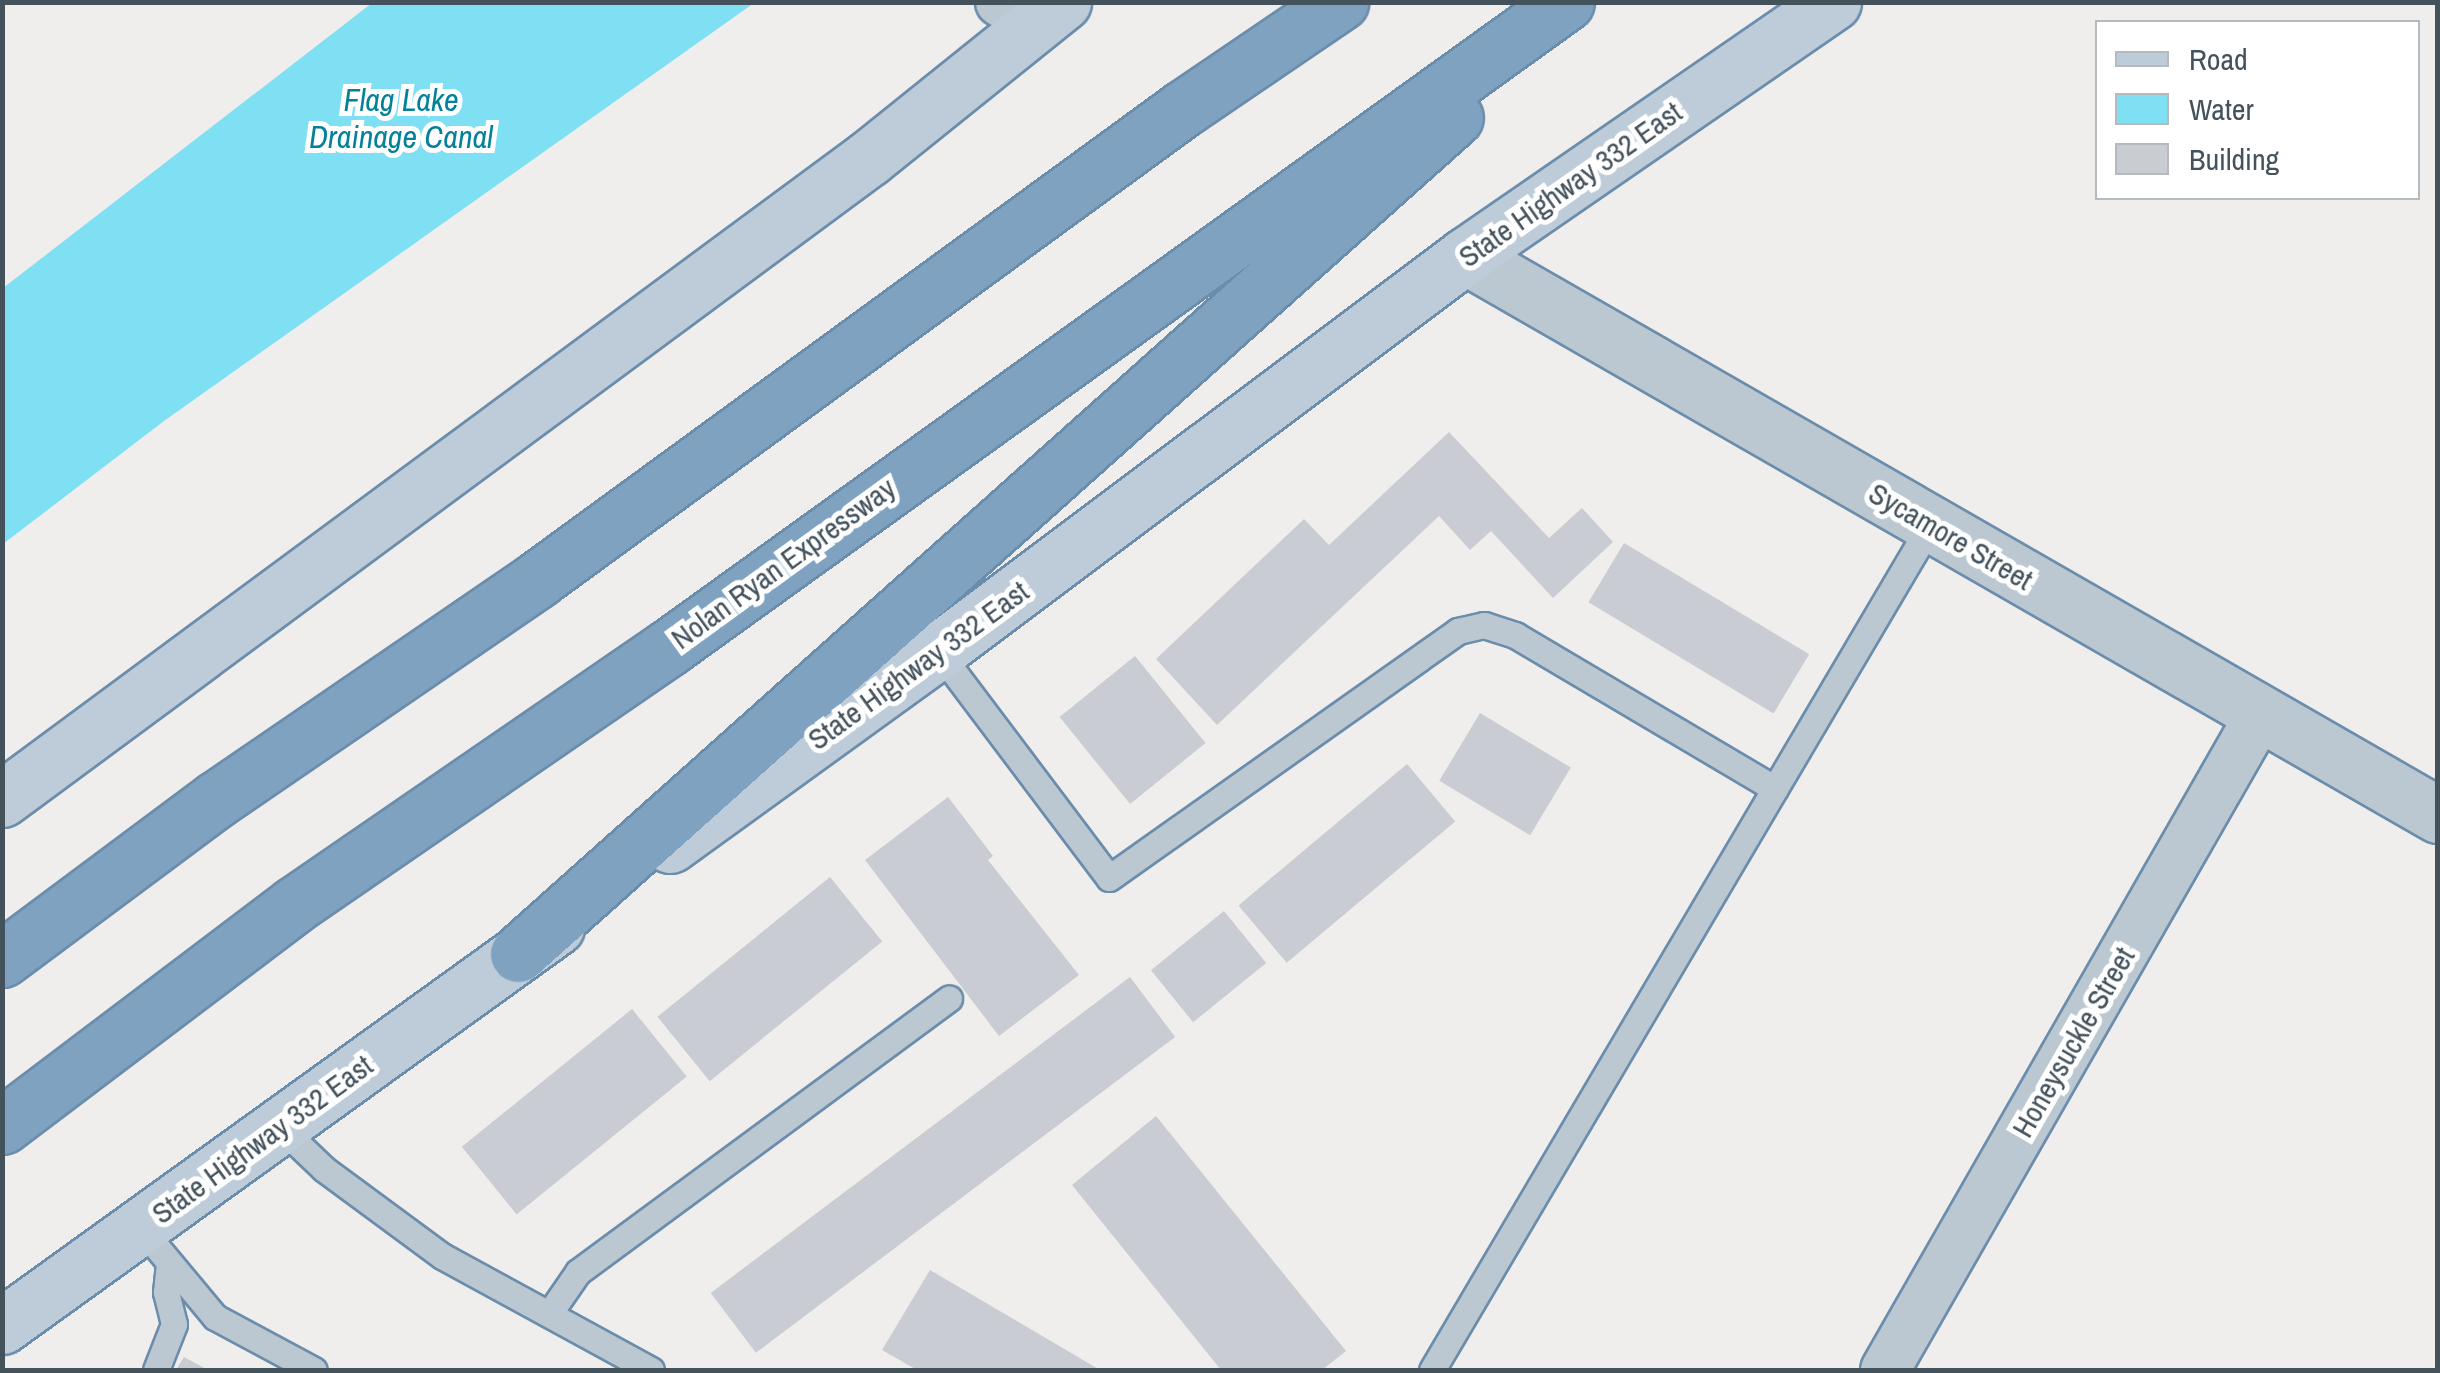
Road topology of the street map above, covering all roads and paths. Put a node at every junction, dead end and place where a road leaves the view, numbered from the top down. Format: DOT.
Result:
graph roads {
  1 [pos="1340,2"];
  2 [pos="1566,2"];
  3 [pos="1577,2"];
  4 [pos="1833,2"];
  5 [pos="1033,9"];
  6 [pos="1466,256"];
  7 [pos="1930,524"];
  8 [pos="938,651"];
  9 [pos="2260,713"];
  10 [pos="1774,789"];
  11 [pos="2,799"];
  12 [pos="2438,814"];
  13 [pos="518,954"];
  14 [pos="2,958"];
  15 [pos="949,998"];
  16 [pos="2,1126"];
  17 [pos="279,1126"];
  18 [pos="155,1246"];
  19 [pos="549,1314"];
  20 [pos="2,1326"];
  21 [pos="156,1370"];
  22 [pos="314,1370"];
  23 [pos="651,1370"];
  24 [pos="1432,1370"];
  25 [pos="1886,1370"];
  1 -- 14 [label="highway"];
  2 -- 16 [label="highway, Nolan Ryan Expressway"];
  3 -- 13 [label="highway"];
  4 -- 6 [label="main road, State Highway 332 East"];
  5 -- 11 [label="main road"];
  6 -- 7 [label="street, Sycamore Street"];
  6 -- 8 [label="main road, State Highway 332 East"];
  7 -- 9 [label="street, Sycamore Street"];
  7 -- 10 [label="lane"];
  8 -- 10 [label="lane"];
  8 -- 13 [label="main road, State Highway 332 East"];
  9 -- 12 [label="street, Sycamore Street"];
  9 -- 25 [label="street, Honeysuckle Street"];
  10 -- 24 [label="lane"];
  13 -- 17 [label="main road, State Highway 332 East"];
  15 -- 19 [label="lane"];
  17 -- 18 [label="main road, State Highway 332 East"];
  17 -- 19 [label="lane"];
  18 -- 20 [label="main road, State Highway 332 East"];
  18 -- 21 [label="lane"];
  18 -- 22 [label="lane"];
  19 -- 23 [label="lane"];
}
